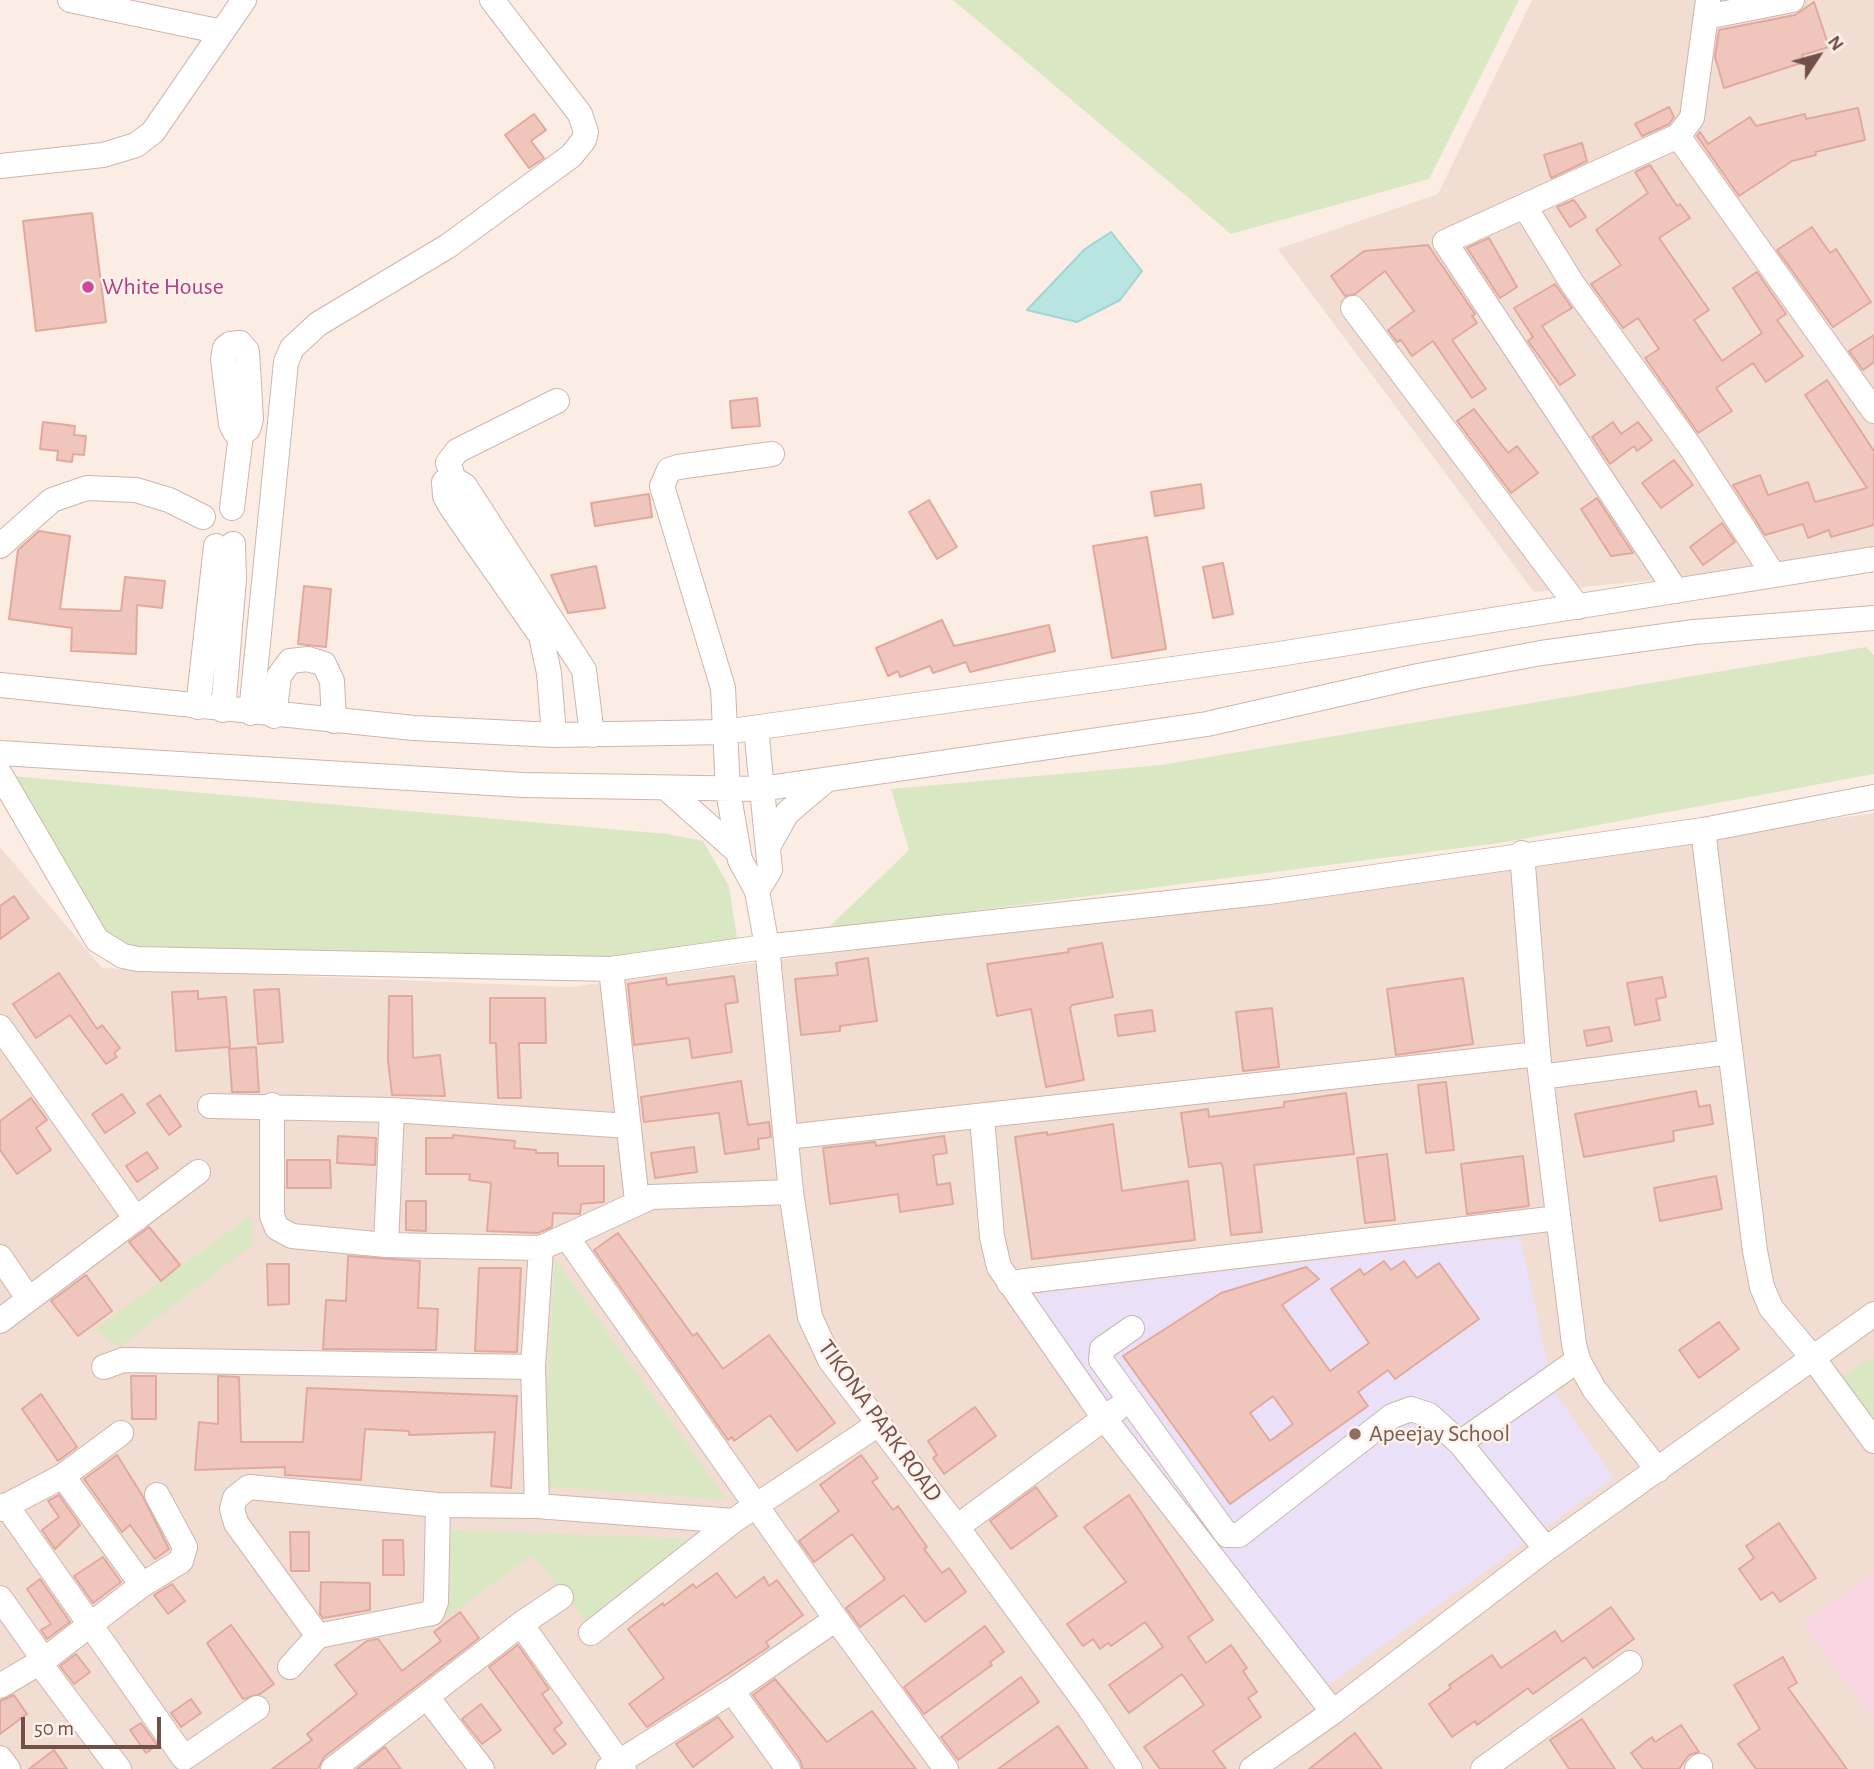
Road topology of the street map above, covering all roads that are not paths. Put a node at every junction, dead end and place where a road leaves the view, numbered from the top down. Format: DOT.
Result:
graph roads {
  1 [pos="70,0"];
  2 [pos="244,0"];
  3 [pos="492,0"];
  4 [pos="1792,0"];
  5 [pos="1707,8"];
  6 [pos="222,32"];
  7 [pos="1678,136"];
  8 [pos="0,166"];
  9 [pos="1525,207"];
  10 [pos="1353,308"];
  11 [pos="557,401"];
  12 [pos="1874,411"];
  13 [pos="242,434"];
  14 [pos="772,454"];
  15 [pos="232,508"];
  16 [pos="202,517"];
  17 [pos="224,545"];
  18 [pos="0,546"];
  19 [pos="1874,559"];
  20 [pos="1773,574"];
  21 [pos="1676,591"];
  22 [pos="1578,607"];
  23 [pos="1867,620"];
  24 [pos="557,650"];
  25 [pos="0,685"];
  26 [pos="198,708"];
  27 [pos="223,710"];
  28 [pos="262,714"];
  29 [pos="334,721"];
  30 [pos="756,729"];
  31 [pos="724,732"];
  32 [pos="554,735"];
  33 [pos="592,735"];
  34 [pos="0,753"];
  35 [pos="0,774"];
  36 [pos="826,781"];
  37 [pos="666,788"];
  38 [pos="761,789"];
  39 [pos="728,790"];
  40 [pos="1874,797"];
  41 [pos="1703,830"];
  42 [pos="768,847"];
  43 [pos="738,852"];
  44 [pos="1522,853"];
  45 [pos="757,891"];
  46 [pos="767,946"];
  47 [pos="611,968"];
  48 [pos="0,1027"];
  49 [pos="1730,1052"];
  50 [pos="1539,1066"];
  51 [pos="272,1105"];
  52 [pos="210,1106"];
  53 [pos="392,1110"];
  54 [pos="982,1117"];
  55 [pos="629,1126"];
  56 [pos="787,1137"];
  57 [pos="198,1172"];
  58 [pos="791,1192"];
  59 [pos="637,1201"];
  60 [pos="1558,1218"];
  61 [pos="136,1219"];
  62 [pos="566,1236"];
  63 [pos="386,1245"];
  64 [pos="541,1248"];
  65 [pos="0,1257"];
  66 [pos="1009,1283"];
  67 [pos="28,1298"];
  68 [pos="1874,1314"];
  69 [pos="0,1321"];
  70 [pos="1132,1328"];
  71 [pos="1813,1358"];
  72 [pos="1578,1360"];
  73 [pos="104,1367"];
  74 [pos="533,1367"];
  75 [pos="1129,1399"];
  76 [pos="1104,1418"];
  77 [pos="877,1425"];
  78 [pos="121,1433"];
  79 [pos="1874,1441"];
  80 [pos="1460,1443"];
  81 [pos="1658,1469"];
  82 [pos="62,1476"];
  83 [pos="158,1495"];
  84 [pos="758,1504"];
  85 [pos="438,1505"];
  86 [pos="537,1506"];
  87 [pos="3,1507"];
  88 [pos="733,1521"];
  89 [pos="957,1527"];
  90 [pos="1546,1549"];
  91 [pos="142,1586"];
  92 [pos="561,1597"];
  93 [pos="0,1598"];
  94 [pos="836,1619"];
  95 [pos="521,1624"];
  96 [pos="90,1625"];
  97 [pos="591,1633"];
  98 [pos="318,1636"];
  99 [pos="41,1661"];
  100 [pos="1630,1662"];
  101 [pos="290,1667"];
  102 [pos="0,1686"];
  103 [pos="732,1691"];
  104 [pos="427,1697"];
  105 [pos="257,1708"];
  106 [pos="1333,1712"];
  107 [pos="0,1758"];
  108 [pos="617,1766"];
  109 [pos="8,1769"];
  110 [pos="119,1769"];
  111 [pos="335,1769"];
  112 [pos="482,1769"];
  113 [pos="788,1769"];
  114 [pos="946,1769"];
  115 [pos="1130,1769"];
  116 [pos="1252,1769"];
  117 [pos="1483,1769"];
  1 -- 6 [label="street"];
  2 -- 6 [label="street"];
  3 -- 28 [label="street"];
  4 -- 5 [label="street"];
  5 -- 7 [label="street"];
  6 -- 8 [label="street"];
  7 -- 9 [label="street"];
  7 -- 12 [label="street"];
  9 -- 20 [label="street"];
  9 -- 21 [label="street"];
  10 -- 22 [label="street"];
  11 -- 24 [label="street"];
  13 -- 15 [label="street"];
  14 -- 31 [label="street, TIKONA PARK ROAD"];
  15 -- 16 [label="street"];
  15 -- 17 [label="street"];
  16 -- 17 [label="street"];
  16 -- 18 [label="street"];
  17 -- 26 [label="street"];
  17 -- 27 [label="street"];
  19 -- 20 [label="street"];
  20 -- 21 [label="street"];
  21 -- 22 [label="street"];
  22 -- 30 [label="street"];
  23 -- 36 [label="street"];
  24 -- 32 [label="street"];
  24 -- 33 [label="street"];
  25 -- 26 [label="street"];
  26 -- 27 [label="street"];
  27 -- 28 [label="street"];
  28 -- 29 [label="street"];
  28 -- 29 [label="street"];
  29 -- 32 [label="street"];
  30 -- 31 [label="street"];
  30 -- 38 [label="street"];
  31 -- 33 [label="street"];
  31 -- 39 [label="street, TIKONA PARK ROAD"];
  32 -- 33 [label="street"];
  34 -- 37 [label="street"];
  35 -- 47 [label="street"];
  36 -- 38 [label="street"];
  36 -- 42 [label="street"];
  37 -- 39 [label="street"];
  37 -- 43 [label="street, TIKONA PARK ROAD"];
  38 -- 39 [label="street"];
  38 -- 42 [label="street"];
  39 -- 43 [label="street, TIKONA PARK ROAD"];
  40 -- 41 [label="street"];
  41 -- 44 [label="street"];
  41 -- 49 [label="street"];
  42 -- 45 [label="street"];
  43 -- 45 [label="street, TIKONA PARK ROAD"];
  44 -- 46 [label="street"];
  44 -- 50 [label="street"];
  45 -- 46 [label="street, TIKONA PARK ROAD"];
  46 -- 47 [label="street"];
  46 -- 56 [label="street, TIKONA PARK ROAD"];
  47 -- 55 [label="street"];
  48 -- 61 [label="street"];
  49 -- 50 [label="street"];
  49 -- 71 [label="street"];
  50 -- 54 [label="street"];
  50 -- 60 [label="street"];
  51 -- 52 [label="street"];
  51 -- 53 [label="street"];
  51 -- 63 [label="street"];
  53 -- 55 [label="street"];
  53 -- 63 [label="street"];
  54 -- 56 [label="street"];
  54 -- 66 [label="street"];
  55 -- 59 [label="street"];
  56 -- 58 [label="street, TIKONA PARK ROAD"];
  57 -- 61 [label="street"];
  58 -- 59 [label="street"];
  58 -- 77 [label="street, TIKONA PARK ROAD"];
  59 -- 62 [label="street"];
  60 -- 66 [label="street"];
  60 -- 72 [label="street"];
  61 -- 67 [label="street"];
  62 -- 64 [label="street"];
  62 -- 84 [label="street"];
  63 -- 64 [label="street"];
  64 -- 74 [label="street"];
  65 -- 67 [label="street"];
  66 -- 76 [label="street"];
  67 -- 69 [label="street"];
  68 -- 71 [label="street"];
  70 -- 75 [label="street"];
  71 -- 79 [label="street"];
  71 -- 81 [label="street"];
  72 -- 80 [label="street"];
  72 -- 81 [label="street"];
  73 -- 74 [label="street"];
  74 -- 86 [label="street"];
  75 -- 76 [label="street"];
  75 -- 80 [label="street"];
  76 -- 89 [label="street"];
  76 -- 106 [label="street"];
  77 -- 84 [label="street"];
  77 -- 89 [label="street, TIKONA PARK ROAD"];
  78 -- 82 [label="street"];
  80 -- 90 [label="street"];
  81 -- 90 [label="street"];
  82 -- 87 [label="street"];
  82 -- 91 [label="street"];
  83 -- 91 [label="street"];
  84 -- 88 [label="street"];
  84 -- 94 [label="street"];
  85 -- 86 [label="street"];
  85 -- 98 [label="street"];
  85 -- 98 [label="street"];
  86 -- 88 [label="street"];
  87 -- 96 [label="street"];
  88 -- 97 [label="street"];
  89 -- 115 [label="street, TIKONA PARK ROAD"];
  90 -- 106 [label="street"];
  91 -- 96 [label="street"];
  92 -- 95 [label="street"];
  93 -- 99 [label="street"];
  94 -- 103 [label="street"];
  94 -- 114 [label="street"];
  95 -- 104 [label="street"];
  95 -- 108 [label="street"];
  96 -- 99 [label="street"];
  96 -- 105 [label="street"];
  98 -- 101 [label="street"];
  99 -- 102 [label="street"];
  99 -- 110 [label="street"];
  100 -- 117 [label="street"];
  103 -- 108 [label="street"];
  103 -- 113 [label="street"];
  104 -- 111 [label="street"];
  104 -- 112 [label="street"];
  106 -- 116 [label="street"];
  107 -- 109 [label="street"];
}
